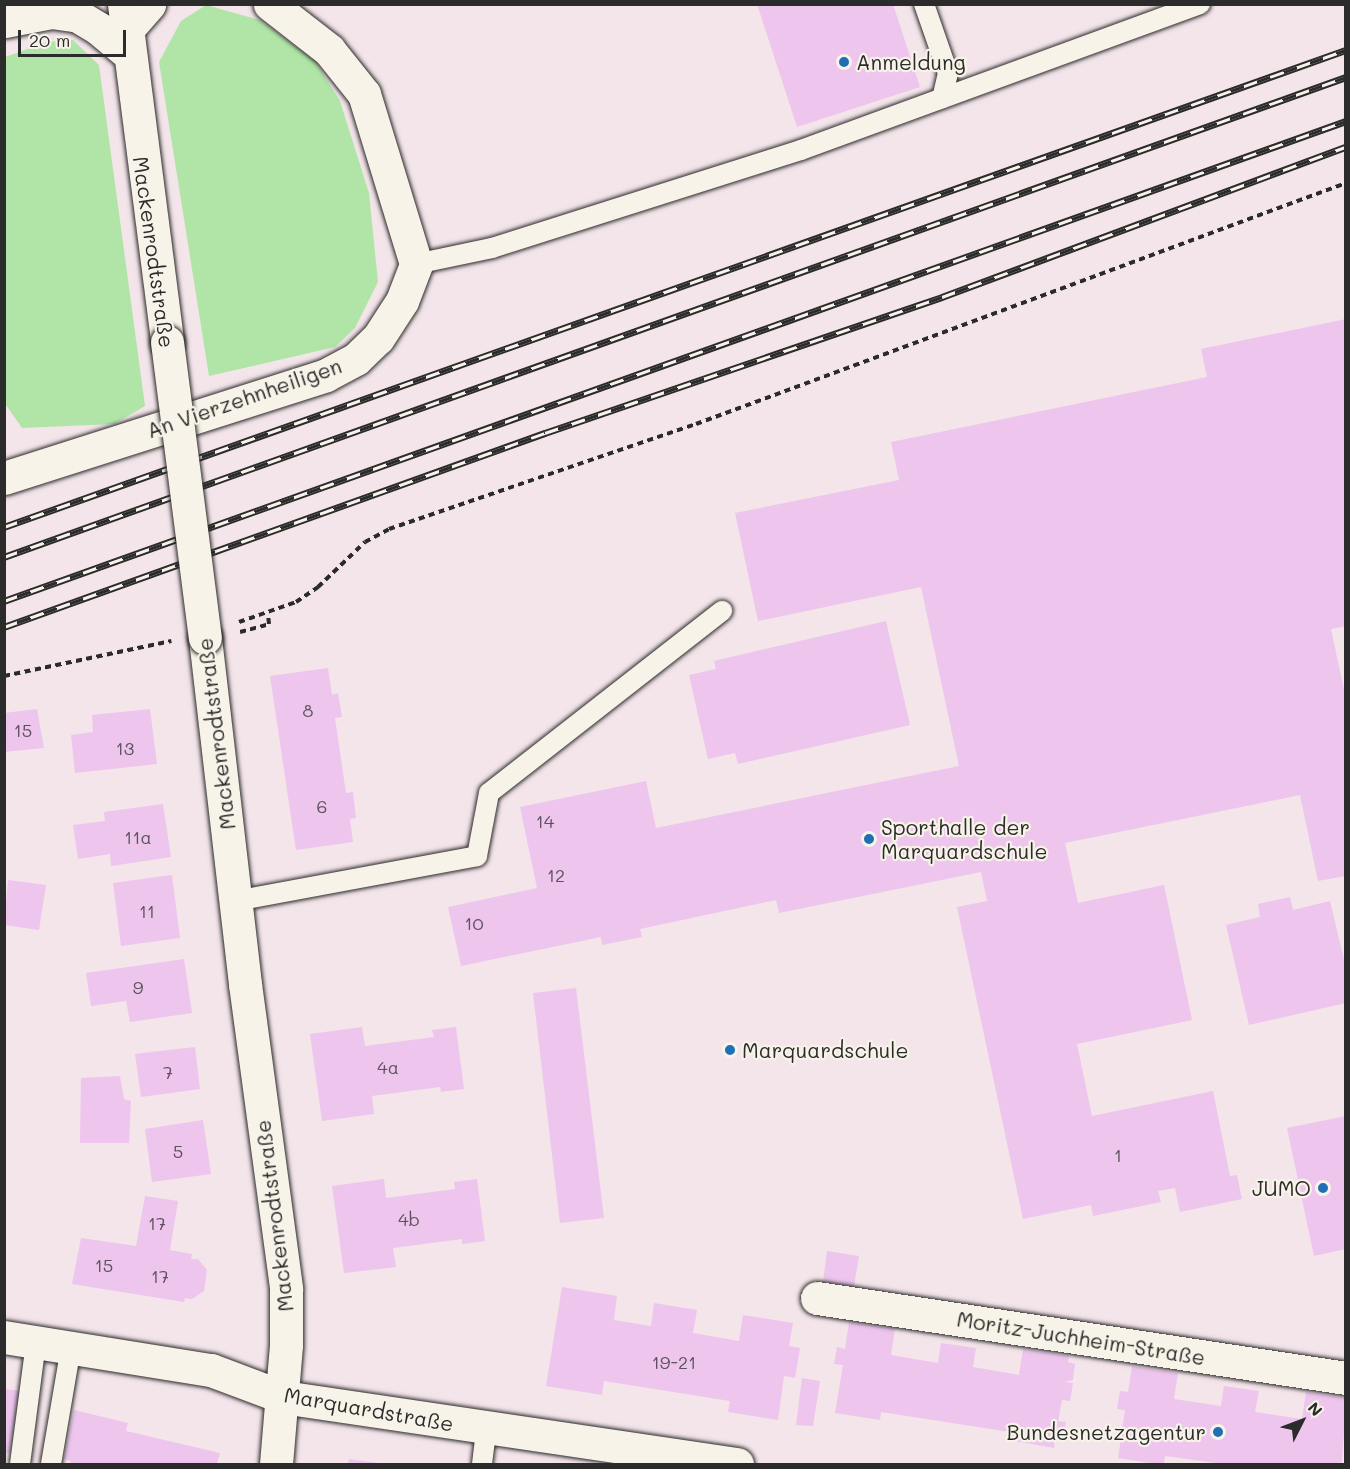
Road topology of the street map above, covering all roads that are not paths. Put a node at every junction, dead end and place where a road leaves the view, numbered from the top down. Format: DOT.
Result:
graph roads {
  1 [pos="22,4"];
  2 [pos="149,4"];
  3 [pos="270,4"];
  4 [pos="924,4"];
  5 [pos="1200,4"];
  6 [pos="5,22"];
  7 [pos="125,30"];
  8 [pos="942,98"];
  9 [pos="416,264"];
  10 [pos="4,478"];
  11 [pos="722,610"];
  12 [pos="235,902"];
  13 [pos="817,1298"];
  14 [pos="4,1337"];
  15 [pos="36,1342"];
  16 [pos="71,1347"];
  17 [pos="1346,1378"];
  18 [pos="283,1397"];
  19 [pos="486,1429"];
  20 [pos="644,1458"];
  21 [pos="701,1462"];
  22 [pos="20,1464"];
  23 [pos="51,1464"];
  24 [pos="276,1464"];
  25 [pos="482,1464"];
  26 [pos="737,1464"];
  1 -- 6 [label="street"];
  2 -- 7 [label="street"];
  3 -- 9 [label="street"];
  4 -- 8 [label="lane"];
  5 -- 8 [label="lane"];
  6 -- 7 [label="street"];
  7 -- 12 [label="street, Mackenrodtstraße, bridge"];
  8 -- 9 [label="lane"];
  9 -- 10 [label="street, An Vierzehnheiligen"];
  11 -- 12 [label="lane"];
  12 -- 18 [label="street, Mackenrodtstraße"];
  13 -- 17 [label="street, Moritz-Juchheim-Straße"];
  14 -- 15 [label="street, Marquardstraße"];
  15 -- 16 [label="street, Marquardstraße"];
  15 -- 22 [label="lane"];
  16 -- 18 [label="street, Marquardstraße"];
  16 -- 23 [label="lane"];
  18 -- 19 [label="street, Marquardstraße"];
  18 -- 24 [label="street, Mackenrodtstraße"];
  19 -- 20 [label="street, Marquardstraße"];
  19 -- 25 [label="lane"];
  20 -- 21 [label="street, Marquardstraße"];
  21 -- 26 [label="street, Marquardstraße"];
}
